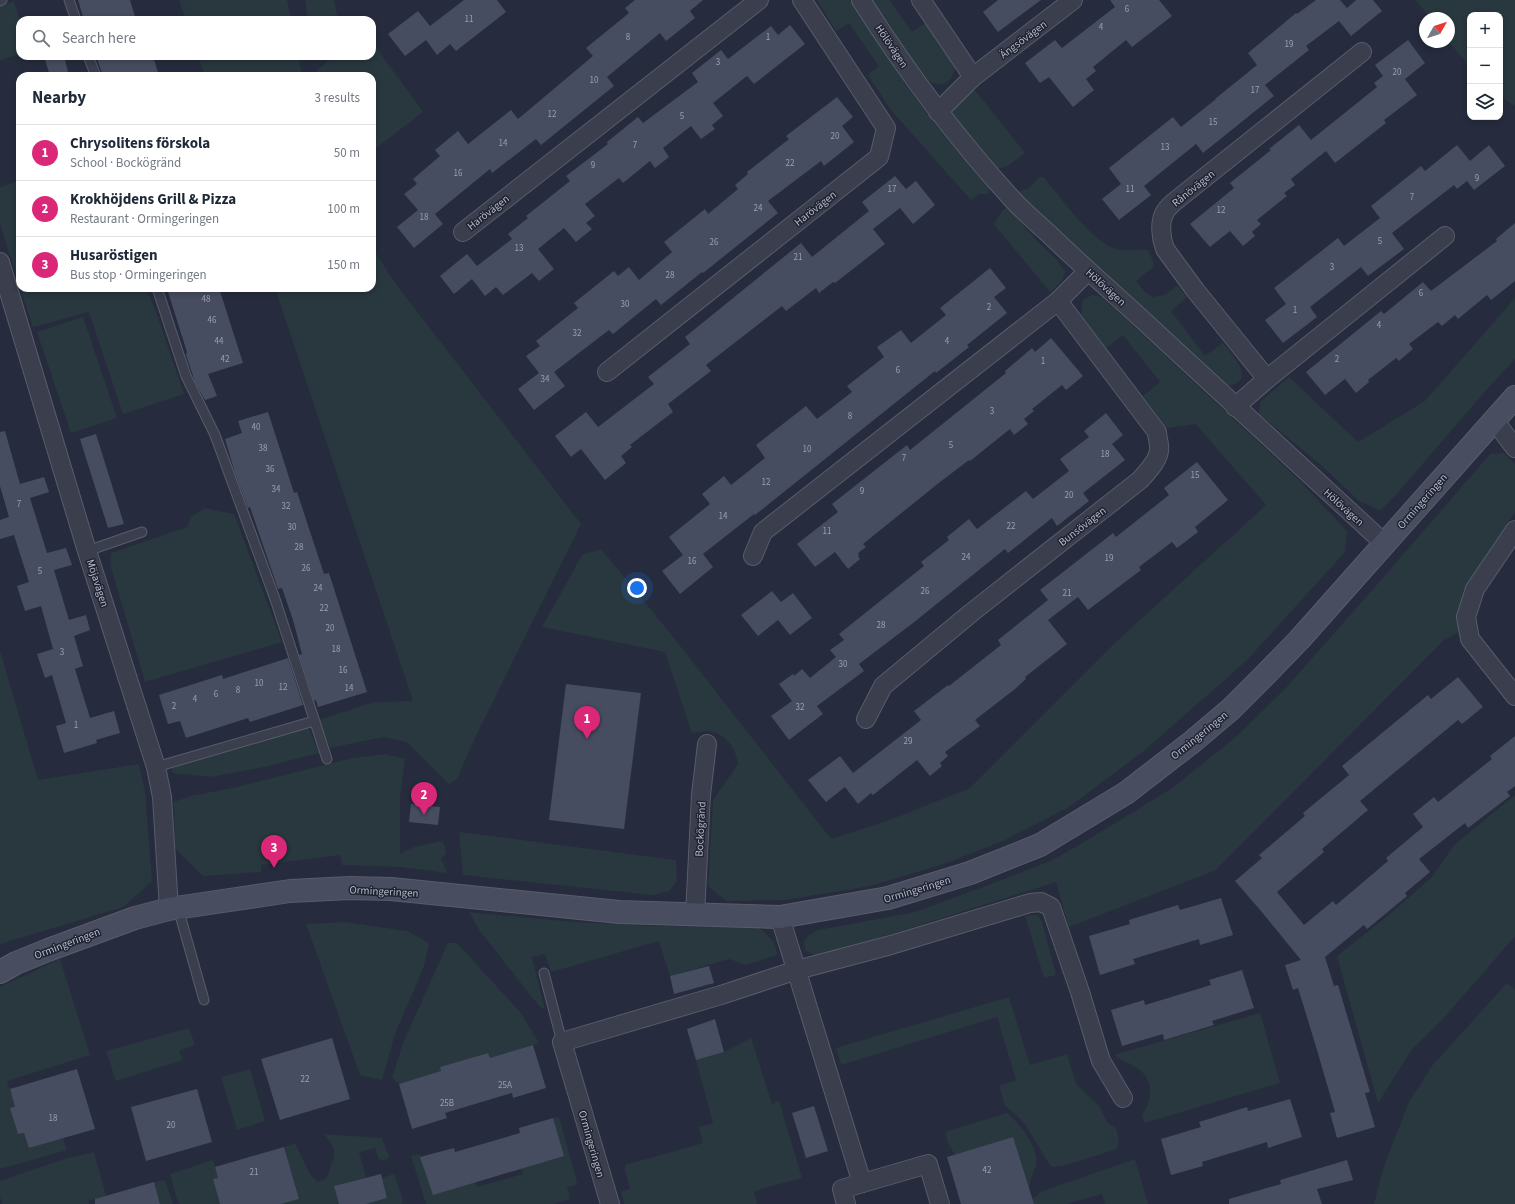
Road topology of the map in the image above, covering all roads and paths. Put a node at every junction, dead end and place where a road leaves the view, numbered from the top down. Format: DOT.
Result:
graph roads {
  1 [pos="69,0"];
  2 [pos="759,0"];
  3 [pos="802,0"];
  4 [pos="861,0"];
  5 [pos="921,0"];
  6 [pos="1073,0"];
  7 [pos="75,16"];
  8 [pos="1362,52"];
  9 [pos="90,60"];
  10 [pos="94,72"];
  11 [pos="973,77"];
  12 [pos="938,112"];
  13 [pos="462,232"];
  14 [pos="1445,236"];
  15 [pos="0,262"];
  16 [pos="1088,271"];
  17 [pos="158,292"];
  18 [pos="1058,301"];
  19 [pos="607,372"];
  20 [pos="1267,379"];
  21 [pos="1515,397"];
  22 [pos="1235,407"];
  23 [pos="1494,420"];
  24 [pos="1515,448"];
  25 [pos="1515,530"];
  26 [pos="142,532"];
  27 [pos="1385,544"];
  28 [pos="87,551"];
  29 [pos="753,556"];
  30 [pos="1515,696"];
  31 [pos="866,719"];
  32 [pos="314,721"];
  33 [pos="707,744"];
  34 [pos="327,759"];
  35 [pos="156,766"];
  36 [pos="174,909"];
  37 [pos="695,915"];
  38 [pos="780,917"];
  39 [pos="797,970"];
  40 [pos="0,972"];
  41 [pos="544,973"];
  42 [pos="204,1000"];
  43 [pos="562,1042"];
  44 [pos="1123,1098"];
  45 [pos="862,1183"];
  46 [pos="610,1204"];
  47 [pos="846,1204"];
  48 [pos="940,1204"];
  1 -- 7 [label="lane"];
  2 -- 13 [label="street, Harövägen"];
  3 -- 19 [label="street, Harövägen"];
  4 -- 12 [label="street, Hölövägen"];
  5 -- 11 [label="street"];
  6 -- 11 [label="street, Ängsövägen"];
  8 -- 20 [label="street, Rånövägen"];
  9 -- 10 [label="lane"];
  11 -- 12 [label="street, Ängsövägen"];
  12 -- 16 [label="street, Hölövägen"];
  14 -- 20 [label="street"];
  15 -- 28 [label="street, Möjavägen"];
  16 -- 18 [label="street"];
  16 -- 22 [label="street, Hölövägen"];
  17 -- 32 [label="lane"];
  18 -- 29 [label="street"];
  18 -- 31 [label="street, Bunsövägen"];
  20 -- 22 [label="street"];
  21 -- 23 [label="street, Ormingeringen"];
  22 -- 27 [label="street, Hölövägen"];
  23 -- 24 [label="street"];
  23 -- 27 [label="street, Ormingeringen"];
  25 -- 30 [label="street"];
  26 -- 28 [label="lane"];
  27 -- 38 [label="street, Ormingeringen"];
  28 -- 35 [label="street, Möjavägen"];
  32 -- 34 [label="lane"];
  32 -- 35 [label="lane"];
  33 -- 37 [label="street, Bockögränd"];
  35 -- 36 [label="street, Möjavägen"];
  36 -- 37 [label="street, Ormingeringen"];
  36 -- 40 [label="street, Ormingeringen"];
  36 -- 42 [label="lane"];
  37 -- 38 [label="street, Ormingeringen"];
  38 -- 39 [label="street"];
  39 -- 43 [label="street"];
  39 -- 44 [label="street"];
  39 -- 45 [label="street"];
  41 -- 43 [label="lane"];
  43 -- 46 [label="street, Ormingeringen"];
  45 -- 47 [label="street"];
  45 -- 48 [label="street"];
}
